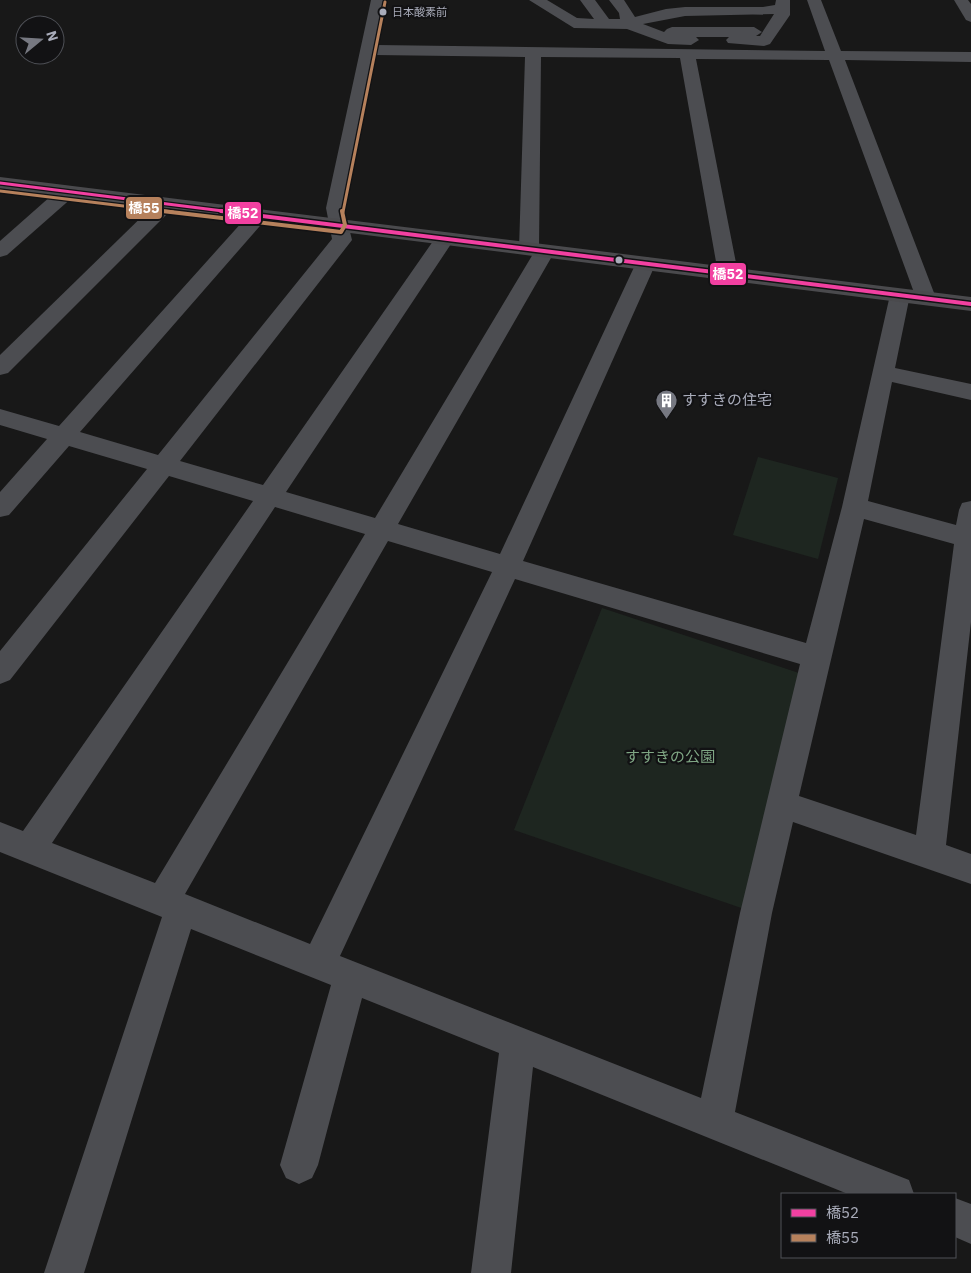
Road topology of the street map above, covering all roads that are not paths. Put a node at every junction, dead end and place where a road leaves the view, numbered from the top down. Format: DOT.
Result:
graph roads {
  1 [pos="378,0"];
  2 [pos="536,0"];
  3 [pos="573,0"];
  4 [pos="587,0"];
  5 [pos="602,0"];
  6 [pos="616,0"];
  7 [pos="814,0"];
  8 [pos="961,0"];
  9 [pos="779,15"];
  10 [pos="971,17"];
  11 [pos="609,23"];
  12 [pos="368,50"];
  13 [pos="533,51"];
  14 [pos="687,54"];
  15 [pos="835,55"];
  16 [pos="971,57"];
  17 [pos="0,183"];
  18 [pos="67,192"];
  19 [pos="166,204"];
  20 [pos="259,215"];
  21 [pos="338,225"];
  22 [pos="445,238"];
  23 [pos="537,250"];
  24 [pos="0,251"];
  25 [pos="646,263"];
  26 [pos="728,273"];
  27 [pos="913,296"];
  28 [pos="971,304"];
  29 [pos="0,368"];
  30 [pos="882,372"];
  31 [pos="971,392"];
  32 [pos="0,417"];
  33 [pos="64,436"];
  34 [pos="164,466"];
  35 [pos="270,496"];
  36 [pos="0,508"];
  37 [pos="854,508"];
  38 [pos="971,510"];
  39 [pos="383,530"];
  40 [pos="969,539"];
  41 [pos="507,566"];
  42 [pos="815,657"];
  43 [pos="0,672"];
  44 [pos="781,804"];
  45 [pos="15,843"];
  46 [pos="929,856"];
  47 [pos="971,869"];
  48 [pos="172,904"];
  49 [pos="334,970"];
  50 [pos="518,1045"];
  51 [pos="714,1123"];
  52 [pos="298,1165"];
  53 [pos="892,1193"];
  54 [pos="956,1218"];
  55 [pos="971,1224"];
  56 [pos="64,1273"];
  57 [pos="491,1273"];
  1 -- 12 [label="street"];
  2 -- 11 [label="street"];
  3 -- 11 [label="street"];
  4 -- 11 [label="street"];
  5 -- 11 [label="street"];
  6 -- 11 [label="street"];
  7 -- 15 [label="street"];
  8 -- 10 [label="street"];
  9 -- 11 [label="street"];
  9 -- 11 [label="street"];
  12 -- 13 [label="street"];
  12 -- 21 [label="street"];
  13 -- 14 [label="street"];
  13 -- 23 [label="street"];
  14 -- 15 [label="street"];
  14 -- 26 [label="street"];
  15 -- 16 [label="street"];
  15 -- 27 [label="street"];
  17 -- 18 [label="main road"];
  18 -- 19 [label="main road"];
  18 -- 24 [label="street"];
  19 -- 20 [label="main road"];
  19 -- 29 [label="street"];
  20 -- 21 [label="main road"];
  20 -- 33 [label="street"];
  21 -- 22 [label="main road"];
  21 -- 34 [label="street"];
  22 -- 23 [label="main road"];
  22 -- 35 [label="street"];
  23 -- 25 [label="main road"];
  23 -- 39 [label="street"];
  25 -- 26 [label="main road"];
  25 -- 41 [label="street"];
  26 -- 27 [label="main road"];
  27 -- 28 [label="main road"];
  27 -- 30 [label="street"];
  30 -- 31 [label="street"];
  30 -- 37 [label="street"];
  32 -- 33 [label="street"];
  33 -- 34 [label="street"];
  33 -- 36 [label="street"];
  34 -- 35 [label="street"];
  34 -- 43 [label="street"];
  35 -- 39 [label="street"];
  35 -- 45 [label="street"];
  37 -- 40 [label="street"];
  37 -- 42 [label="street"];
  38 -- 40 [label="street"];
  39 -- 41 [label="street"];
  39 -- 48 [label="street"];
  40 -- 46 [label="street"];
  41 -- 42 [label="street"];
  41 -- 49 [label="street"];
  42 -- 44 [label="street"];
  44 -- 46 [label="street"];
  44 -- 51 [label="street"];
  45 -- 48 [label="street"];
  46 -- 47 [label="street"];
  48 -- 49 [label="street"];
  48 -- 56 [label="street"];
  49 -- 50 [label="street"];
  49 -- 52 [label="street"];
  50 -- 51 [label="street"];
  50 -- 57 [label="street"];
  51 -- 53 [label="street"];
  54 -- 55 [label="street"];
}
